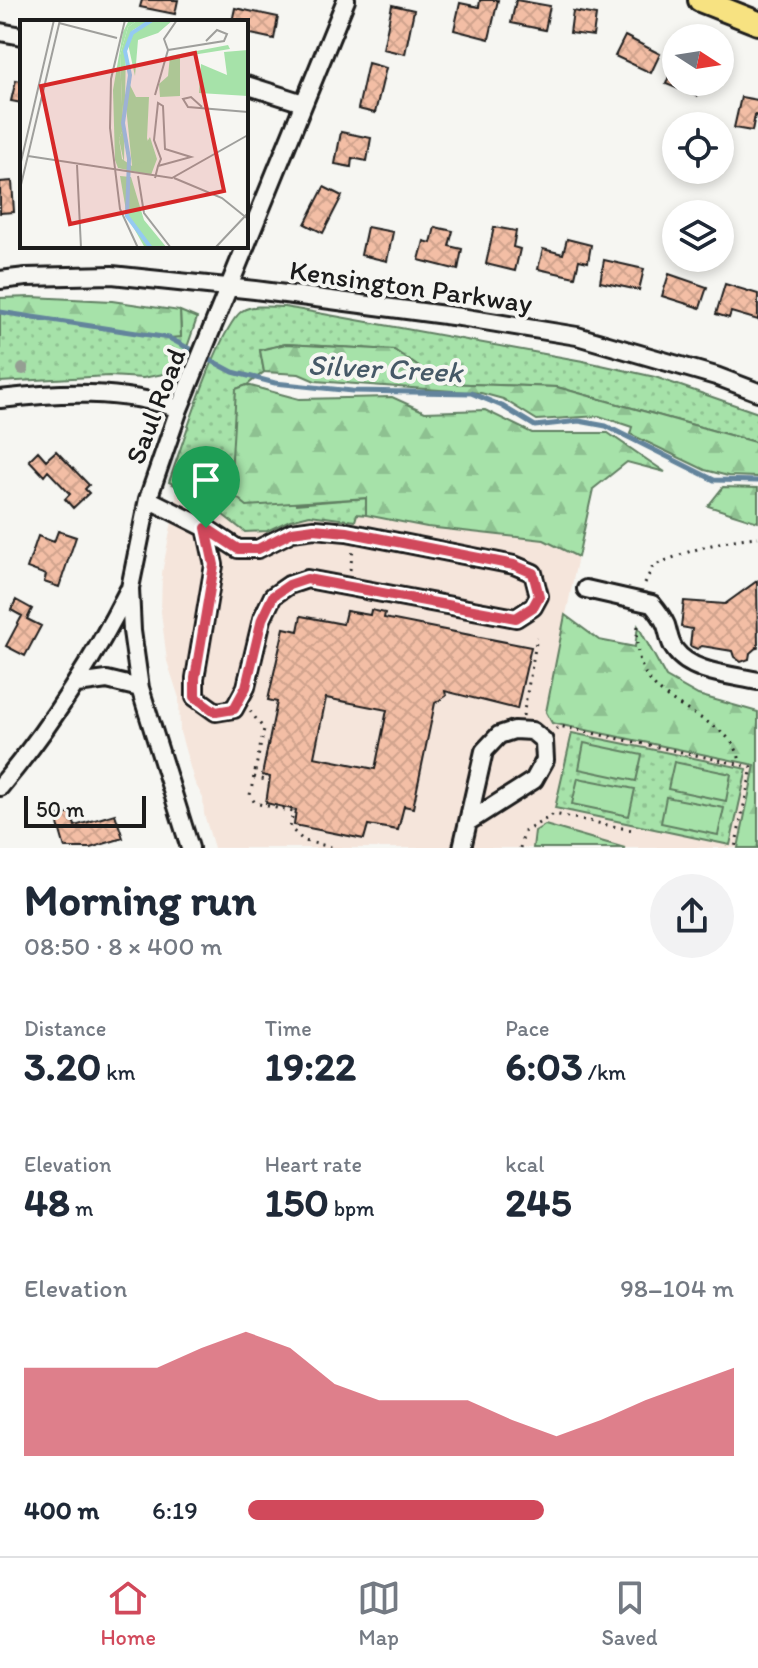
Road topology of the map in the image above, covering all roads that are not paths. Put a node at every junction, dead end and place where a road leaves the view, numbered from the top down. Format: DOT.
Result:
graph roads {
  1 [pos="346,0"];
  2 [pos="700,0"];
  3 [pos="758,23"];
  4 [pos="0,32"];
  5 [pos="20,36"];
  6 [pos="248,86"];
  7 [pos="303,103"];
  8 [pos="248,242"];
  9 [pos="245,248"];
  10 [pos="0,280"];
  11 [pos="230,287"];
  12 [pos="758,392"];
  13 [pos="0,399"];
  14 [pos="179,409"];
  15 [pos="148,499"];
  16 [pos="206,528"];
  17 [pos="130,588"];
  18 [pos="586,589"];
  19 [pos="758,681"];
  20 [pos="77,684"];
  21 [pos="140,688"];
  22 [pos="0,787"];
  23 [pos="468,822"];
  24 [pos="190,848"];
  25 [pos="462,848"];
  1 -- 7 [label="street, Saul Road"];
  2 -- 3 [label="main road"];
  4 -- 5 [label="street"];
  6 -- 7 [label="street"];
  7 -- 8 [label="street, Saul Road"];
  9 -- 11 [label="street, Saul Road"];
  10 -- 11 [label="street, Kensington Parkway"];
  11 -- 12 [label="street, Kensington Parkway"];
  11 -- 14 [label="street, Saul Road"];
  13 -- 14 [label="street"];
  14 -- 15 [label="street, Saul Road"];
  15 -- 16 [label="street"];
  15 -- 17 [label="street, Saul Road"];
  16 -- 16 [label="street"];
  17 -- 20 [label="street"];
  17 -- 21 [label="street, Saul Road"];
  18 -- 19 [label="street"];
  20 -- 21 [label="street"];
  20 -- 22 [label="street"];
  21 -- 24 [label="street, Saul Road"];
  23 -- 23 [label="street"];
  23 -- 25 [label="street"];
}
